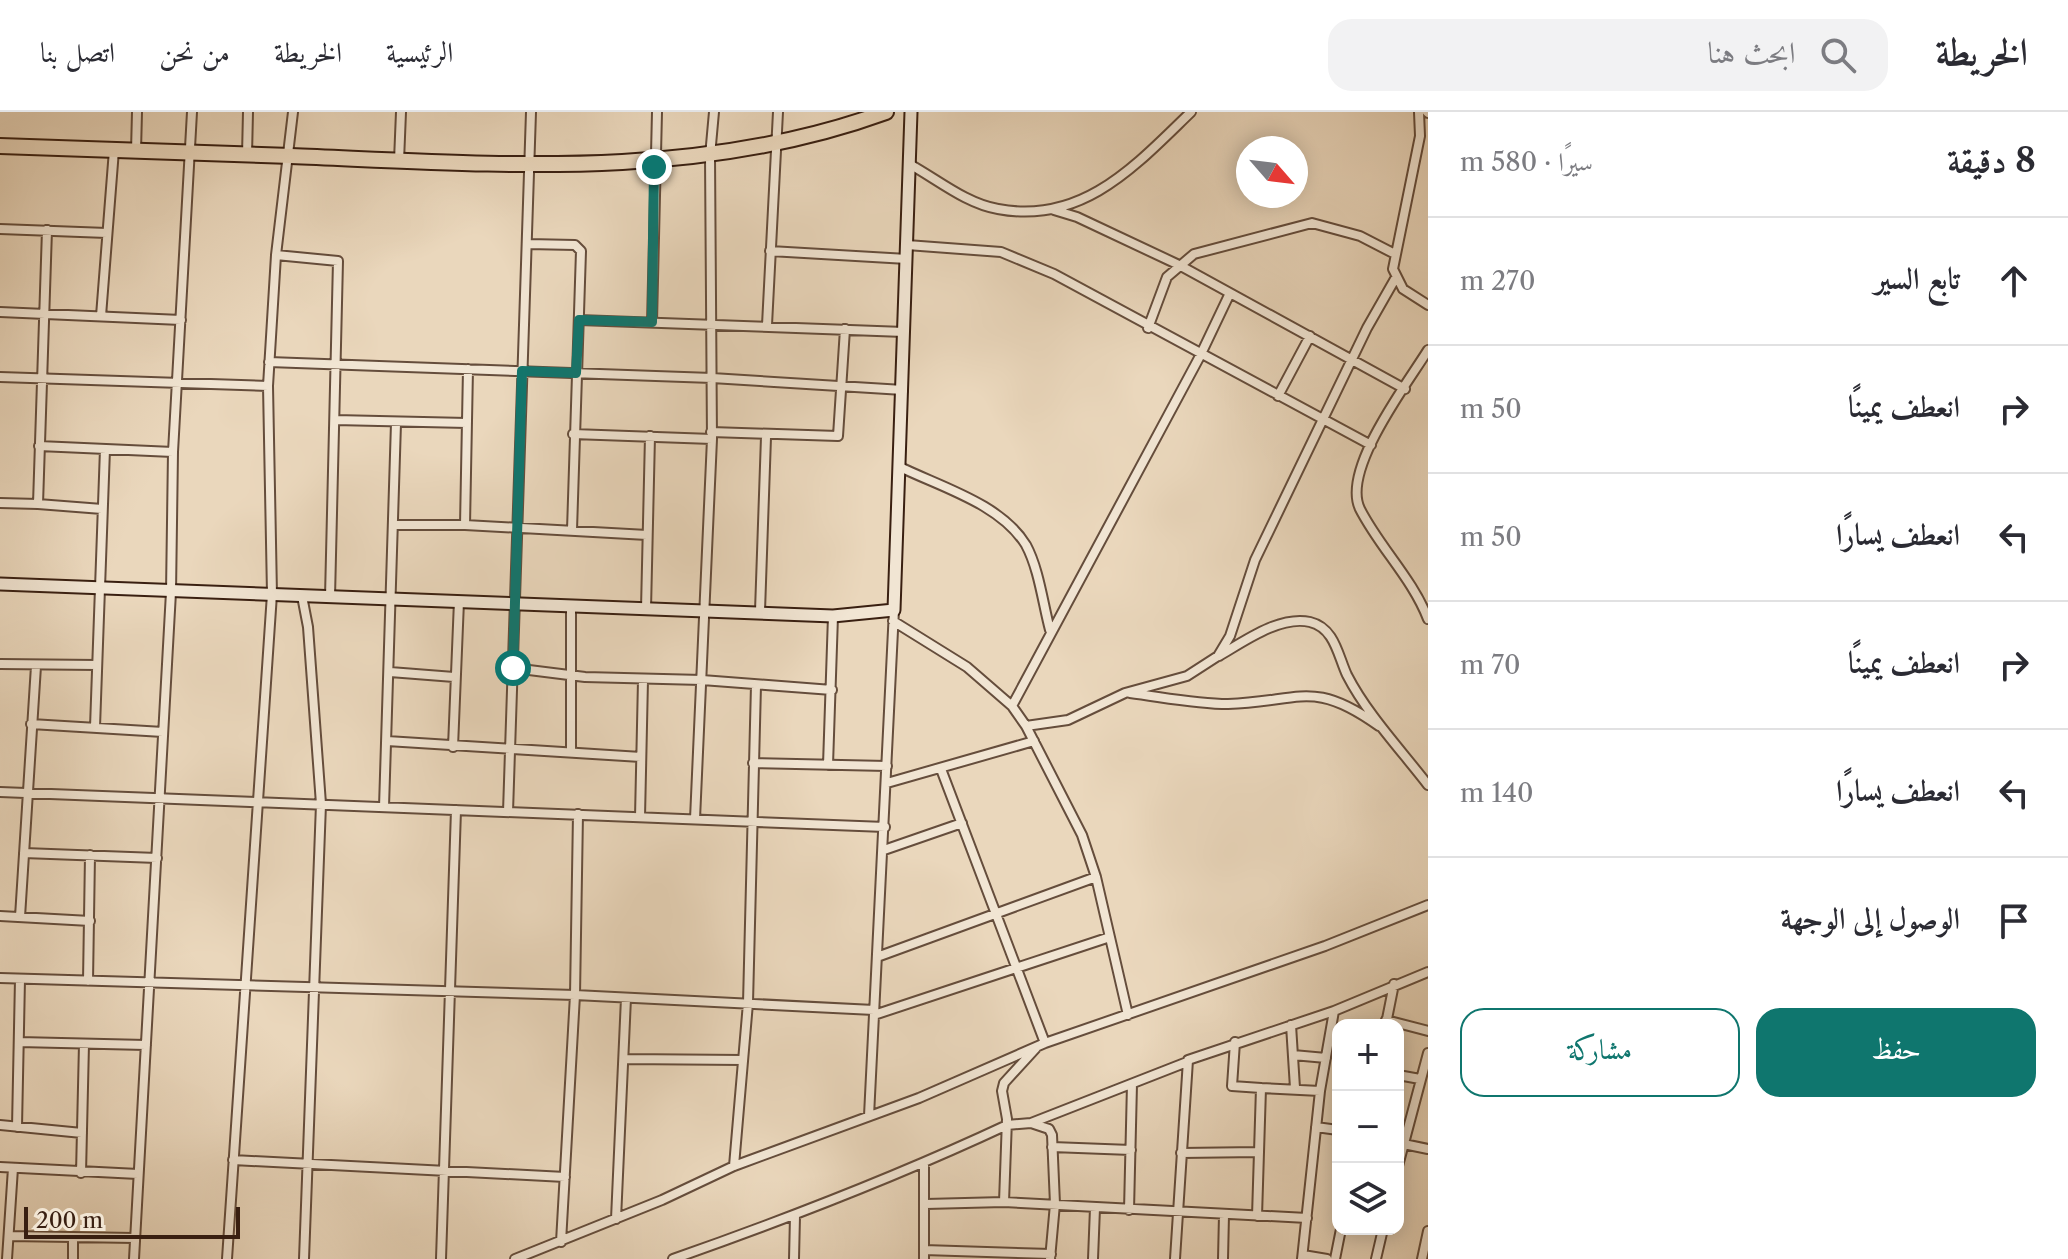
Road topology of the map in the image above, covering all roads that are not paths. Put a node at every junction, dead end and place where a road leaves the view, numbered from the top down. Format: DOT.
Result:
graph roads {
  1 [pos="137,112"];
  2 [pos="192,112"];
  3 [pos="248,112"];
  4 [pos="293,112"];
  5 [pos="401,112"];
  6 [pos="531,112"];
  7 [pos="657,112"];
  8 [pos="714,112"];
  9 [pos="778,112"];
  10 [pos="886,112"];
  11 [pos="911,112"];
  12 [pos="1191,112"];
  13 [pos="1419,112"];
  14 [pos="861,117"];
  15 [pos="775,145"];
  16 [pos="0,146"];
  17 [pos="114,150"];
  18 [pos="136,151"];
  19 [pos="187,153"];
  20 [pos="247,156"];
  21 [pos="288,156"];
  22 [pos="710,156"];
  23 [pos="654,161"];
  24 [pos="399,162"];
  25 [pos="911,165"];
  26 [pos="530,166"];
  27 [pos="1054,210"];
  28 [pos="0,229"];
  29 [pos="47,230"];
  30 [pos="107,233"];
  31 [pos="528,244"];
  32 [pos="907,245"];
  33 [pos="770,251"];
  34 [pos="1395,254"];
  35 [pos="276,255"];
  36 [pos="907,259"];
  37 [pos="1179,265"];
  38 [pos="1395,279"];
  39 [pos="1230,293"];
  40 [pos="1428,305"];
  41 [pos="0,312"];
  42 [pos="44,315"];
  43 [pos="101,316"];
  44 [pos="181,320"];
  45 [pos="579,320"];
  46 [pos="652,322"];
  47 [pos="714,324"];
  48 [pos="767,325"];
  49 [pos="1148,328"];
  50 [pos="845,329"];
  51 [pos="904,332"];
  52 [pos="1310,336"];
  53 [pos="1428,350"];
  54 [pos="1200,356"];
  55 [pos="1352,359"];
  56 [pos="269,362"];
  57 [pos="336,365"];
  58 [pos="468,369"];
  59 [pos="522,371"];
  60 [pos="576,373"];
  61 [pos="0,377"];
  62 [pos="712,378"];
  63 [pos="42,379"];
  64 [pos="176,384"];
  65 [pos="268,386"];
  66 [pos="843,386"];
  67 [pos="1405,389"];
  68 [pos="903,390"];
  69 [pos="1278,396"];
  70 [pos="335,420"];
  71 [pos="1323,420"];
  72 [pos="396,423"];
  73 [pos="467,423"];
  74 [pos="573,434"];
  75 [pos="650,436"];
  76 [pos="712,436"];
  77 [pos="766,437"];
  78 [pos="1371,445"];
  79 [pos="39,446"];
  80 [pos="105,449"];
  81 [pos="173,452"];
  82 [pos="900,467"];
  83 [pos="0,503"];
  84 [pos="38,504"];
  85 [pos="102,509"];
  86 [pos="395,525"];
  87 [pos="465,525"];
  88 [pos="515,527"];
  89 [pos="572,530"];
  90 [pos="647,535"];
  91 [pos="0,584"];
  92 [pos="101,588"];
  93 [pos="171,592"];
  94 [pos="272,594"];
  95 [pos="302,596"];
  96 [pos="330,597"];
  97 [pos="391,599"];
  98 [pos="459,601"];
  99 [pos="514,604"];
  100 [pos="571,605"];
  101 [pos="646,609"];
  102 [pos="707,611"];
  103 [pos="760,611"];
  104 [pos="894,615"];
  105 [pos="833,616"];
  106 [pos="1428,619"];
  107 [pos="1050,630"];
  108 [pos="1218,656"];
  109 [pos="0,664"];
  110 [pos="97,665"];
  111 [pos="36,666"];
  112 [pos="513,668"];
  113 [pos="390,672"];
  114 [pos="571,675"];
  115 [pos="454,677"];
  116 [pos="643,680"];
  117 [pos="702,680"];
  118 [pos="756,685"];
  119 [pos="832,690"];
  120 [pos="1125,693"];
  121 [pos="1012,706"];
  122 [pos="31,724"];
  123 [pos="1026,726"];
  124 [pos="95,727"];
  125 [pos="1387,731"];
  126 [pos="163,732"];
  127 [pos="387,741"];
  128 [pos="1034,741"];
  129 [pos="453,747"];
  130 [pos="510,747"];
  131 [pos="571,751"];
  132 [pos="641,757"];
  133 [pos="753,763"];
  134 [pos="828,765"];
  135 [pos="887,766"];
  136 [pos="941,769"];
  137 [pos="887,783"];
  138 [pos="1428,785"];
  139 [pos="0,792"];
  140 [pos="26,793"];
  141 [pos="160,798"];
  142 [pos="257,802"];
  143 [pos="321,804"];
  144 [pos="384,807"];
  145 [pos="456,810"];
  146 [pos="508,812"];
  147 [pos="578,814"];
  148 [pos="640,817"];
  149 [pos="695,819"];
  150 [pos="753,821"];
  151 [pos="962,823"];
  152 [pos="885,827"];
  153 [pos="884,850"];
  154 [pos="24,853"];
  155 [pos="90,855"];
  156 [pos="157,858"];
  157 [pos="1096,877"];
  158 [pos="1428,905"];
  159 [pos="997,914"];
  160 [pos="0,916"];
  161 [pos="20,917"];
  162 [pos="90,921"];
  163 [pos="1107,938"];
  164 [pos="877,957"];
  165 [pos="1017,967"];
  166 [pos="1428,972"];
  167 [pos="0,978"];
  168 [pos="20,979"];
  169 [pos="88,981"];
  170 [pos="149,983"];
  171 [pos="1394,984"];
  172 [pos="247,986"];
  173 [pos="313,988"];
  174 [pos="449,991"];
  175 [pos="575,995"];
  176 [pos="626,998"];
  177 [pos="748,1003"];
  178 [pos="1334,1011"];
  179 [pos="874,1013"];
  180 [pos="1128,1015"];
  181 [pos="1387,1019"];
  182 [pos="1291,1025"];
  183 [pos="1404,1026"];
  184 [pos="1428,1031"];
  185 [pos="19,1042"];
  186 [pos="1235,1042"];
  187 [pos="84,1044"];
  188 [pos="146,1045"];
  189 [pos="1041,1045"];
  190 [pos="1428,1053"];
  191 [pos="1293,1055"];
  192 [pos="1326,1058"];
  193 [pos="624,1059"];
  194 [pos="743,1060"];
  195 [pos="1187,1062"];
  196 [pos="1404,1076"];
  197 [pos="1420,1079"];
  198 [pos="1132,1084"];
  199 [pos="1261,1088"];
  200 [pos="1295,1088"];
  201 [pos="1320,1091"];
  202 [pos="869,1116"];
  203 [pos="1031,1123"];
  204 [pos="0,1125"];
  205 [pos="1007,1125"];
  206 [pos="17,1127"];
  207 [pos="1316,1127"];
  208 [pos="1332,1129"];
  209 [pos="82,1133"];
  210 [pos="1404,1134"];
  211 [pos="1404,1145"];
  212 [pos="1052,1147"];
  213 [pos="1428,1149"];
  214 [pos="1131,1150"];
  215 [pos="1259,1152"];
  216 [pos="1181,1153"];
  217 [pos="233,1160"];
  218 [pos="924,1164"];
  219 [pos="310,1165"];
  220 [pos="734,1166"];
  221 [pos="0,1167"];
  222 [pos="13,1168"];
  223 [pos="444,1172"];
  224 [pos="81,1173"];
  225 [pos="138,1174"];
  226 [pos="565,1177"];
  227 [pos="1004,1202"];
  228 [pos="926,1204"];
  229 [pos="1055,1204"];
  230 [pos="1095,1208"];
  231 [pos="1129,1210"];
  232 [pos="1178,1213"];
  233 [pos="1224,1215"];
  234 [pos="795,1216"];
  235 [pos="1257,1216"];
  236 [pos="1307,1218"];
  237 [pos="616,1219"];
  238 [pos="1428,1231"];
  239 [pos="1340,1235"];
  240 [pos="1382,1235"];
  241 [pos="9,1236"];
  242 [pos="73,1238"];
  243 [pos="135,1238"];
  244 [pos="561,1242"];
  245 [pos="1427,1244"];
  246 [pos="924,1254"];
  247 [pos="1050,1257"];
  248 [pos="1302,1257"];
  249 [pos="7,1259"];
  250 [pos="73,1259"];
  251 [pos="134,1259"];
  252 [pos="227,1259"];
  253 [pos="304,1259"];
  254 [pos="441,1259"];
  255 [pos="515,1259"];
  256 [pos="673,1259"];
  257 [pos="794,1259"];
  258 [pos="1093,1259"];
  259 [pos="1175,1259"];
  260 [pos="1223,1259"];
  261 [pos="1327,1259"];
  262 [pos="1335,1259"];
  263 [pos="1376,1259"];
  264 [pos="1422,1259"];
  1 -- 18 [label="street"];
  2 -- 19 [label="street"];
  3 -- 20 [label="street"];
  4 -- 21 [label="street"];
  5 -- 24 [label="street"];
  6 -- 26 [label="street"];
  7 -- 23 [label="street"];
  8 -- 22 [label="street"];
  9 -- 15 [label="street"];
  10 -- 14 [label="highway"];
  11 -- 25 [label="street"];
  12 -- 27 [label="street"];
  13 -- 34 [label="street"];
  14 -- 15 [label="highway"];
  15 -- 22 [label="highway"];
  15 -- 33 [label="street"];
  16 -- 17 [label="highway"];
  17 -- 18 [label="highway"];
  17 -- 30 [label="street"];
  18 -- 19 [label="highway"];
  19 -- 20 [label="highway"];
  19 -- 44 [label="street"];
  20 -- 21 [label="highway"];
  21 -- 24 [label="highway"];
  21 -- 35 [label="street"];
  22 -- 23 [label="highway"];
  22 -- 47 [label="street"];
  23 -- 26 [label="highway"];
  23 -- 46 [label="street"];
  24 -- 26 [label="highway"];
  25 -- 27 [label="street"];
  25 -- 32 [label="street"];
  26 -- 31 [label="street"];
  27 -- 37 [label="street"];
  28 -- 29 [label="street"];
  29 -- 30 [label="street"];
  29 -- 42 [label="street"];
  30 -- 43 [label="street"];
  31 -- 45 [label="street"];
  31 -- 59 [label="street"];
  32 -- 36 [label="street"];
  32 -- 49 [label="street"];
  33 -- 36 [label="street"];
  33 -- 48 [label="street"];
  34 -- 37 [label="street"];
  34 -- 38 [label="street"];
  35 -- 56 [label="street"];
  35 -- 57 [label="street"];
  36 -- 51 [label="street"];
  37 -- 39 [label="street"];
  37 -- 49 [label="street"];
  38 -- 40 [label="street"];
  38 -- 55 [label="street"];
  39 -- 52 [label="street"];
  39 -- 54 [label="street"];
  41 -- 42 [label="street"];
  42 -- 43 [label="street"];
  42 -- 63 [label="street"];
  43 -- 44 [label="street"];
  44 -- 64 [label="street"];
  45 -- 46 [label="street"];
  45 -- 60 [label="street"];
  46 -- 47 [label="street"];
  47 -- 48 [label="street"];
  47 -- 62 [label="street"];
  48 -- 50 [label="street"];
  49 -- 54 [label="street"];
  50 -- 51 [label="street"];
  50 -- 66 [label="street"];
  51 -- 68 [label="street"];
  52 -- 55 [label="street"];
  52 -- 69 [label="street"];
  53 -- 67 [label="street"];
  54 -- 69 [label="street"];
  54 -- 107 [label="street"];
  55 -- 67 [label="street"];
  55 -- 71 [label="street"];
  56 -- 57 [label="street"];
  56 -- 65 [label="street"];
  57 -- 58 [label="street"];
  57 -- 70 [label="street"];
  58 -- 59 [label="street"];
  58 -- 73 [label="street"];
  59 -- 60 [label="street"];
  59 -- 88 [label="street"];
  60 -- 62 [label="street"];
  60 -- 74 [label="street"];
  61 -- 63 [label="street"];
  62 -- 66 [label="street"];
  62 -- 76 [label="street"];
  63 -- 64 [label="street"];
  63 -- 79 [label="street"];
  64 -- 65 [label="street"];
  64 -- 81 [label="street"];
  65 -- 94 [label="street"];
  66 -- 68 [label="street"];
  66 -- 77 [label="street"];
  67 -- 78 [label="street"];
  68 -- 82 [label="street"];
  69 -- 71 [label="street"];
  70 -- 72 [label="street"];
  70 -- 96 [label="street"];
  71 -- 78 [label="street"];
  71 -- 108 [label="street"];
  72 -- 73 [label="street"];
  72 -- 86 [label="street"];
  73 -- 87 [label="street"];
  74 -- 75 [label="street"];
  74 -- 89 [label="street"];
  75 -- 76 [label="street"];
  75 -- 90 [label="street"];
  76 -- 77 [label="street"];
  76 -- 102 [label="street"];
  77 -- 103 [label="street"];
  78 -- 106 [label="street"];
  79 -- 80 [label="street"];
  79 -- 84 [label="street"];
  80 -- 81 [label="street"];
  80 -- 85 [label="street"];
  81 -- 93 [label="street"];
  82 -- 104 [label="street"];
  82 -- 107 [label="street"];
  83 -- 84 [label="street"];
  84 -- 85 [label="street"];
  85 -- 92 [label="street"];
  86 -- 87 [label="street"];
  86 -- 97 [label="street"];
  87 -- 88 [label="street"];
  88 -- 89 [label="street"];
  88 -- 99 [label="street"];
  89 -- 90 [label="street"];
  90 -- 101 [label="street"];
  91 -- 92 [label="street"];
  92 -- 93 [label="street"];
  92 -- 110 [label="street"];
  93 -- 94 [label="street"];
  93 -- 126 [label="street"];
  94 -- 95 [label="street"];
  94 -- 142 [label="street"];
  95 -- 96 [label="street"];
  95 -- 143 [label="street"];
  96 -- 97 [label="street"];
  97 -- 98 [label="street"];
  97 -- 113 [label="street"];
  98 -- 99 [label="street"];
  98 -- 115 [label="street"];
  99 -- 100 [label="street"];
  99 -- 112 [label="street"];
  100 -- 101 [label="street"];
  100 -- 114 [label="street"];
  101 -- 102 [label="street"];
  102 -- 103 [label="street"];
  102 -- 117 [label="street"];
  103 -- 105 [label="street"];
  104 -- 105 [label="street"];
  104 -- 121 [label="street"];
  104 -- 135 [label="street"];
  105 -- 119 [label="street"];
  107 -- 121 [label="street"];
  108 -- 120 [label="street"];
  108 -- 125 [label="street"];
  109 -- 111 [label="street"];
  110 -- 111 [label="street"];
  110 -- 124 [label="street"];
  111 -- 122 [label="street"];
  112 -- 114 [label="street"];
  112 -- 130 [label="street"];
  113 -- 115 [label="street"];
  113 -- 127 [label="street"];
  114 -- 116 [label="street"];
  114 -- 131 [label="street"];
  115 -- 129 [label="street"];
  116 -- 117 [label="street"];
  116 -- 132 [label="street"];
  117 -- 118 [label="street"];
  117 -- 149 [label="street"];
  118 -- 119 [label="street"];
  118 -- 133 [label="street"];
  119 -- 134 [label="street"];
  120 -- 123 [label="street"];
  120 -- 125 [label="street"];
  121 -- 123 [label="street"];
  122 -- 124 [label="street"];
  122 -- 140 [label="street"];
  123 -- 128 [label="street"];
  124 -- 126 [label="street"];
  125 -- 138 [label="street"];
  126 -- 141 [label="street"];
  127 -- 129 [label="street"];
  127 -- 144 [label="street"];
  128 -- 136 [label="street"];
  128 -- 157 [label="street"];
  129 -- 130 [label="street"];
  130 -- 131 [label="street"];
  130 -- 146 [label="street"];
  131 -- 132 [label="street"];
  132 -- 148 [label="street"];
  133 -- 134 [label="street"];
  133 -- 150 [label="street"];
  134 -- 135 [label="street"];
  135 -- 137 [label="street"];
  136 -- 137 [label="street"];
  136 -- 151 [label="street"];
  137 -- 152 [label="street"];
  139 -- 140 [label="street"];
  140 -- 141 [label="street"];
  140 -- 154 [label="street"];
  141 -- 142 [label="street"];
  141 -- 156 [label="street"];
  142 -- 143 [label="street"];
  142 -- 172 [label="street"];
  143 -- 144 [label="street"];
  143 -- 173 [label="street"];
  144 -- 145 [label="street"];
  145 -- 146 [label="street"];
  145 -- 174 [label="street"];
  146 -- 147 [label="street"];
  147 -- 148 [label="street"];
  147 -- 175 [label="street"];
  148 -- 149 [label="street"];
  149 -- 150 [label="street"];
  150 -- 152 [label="street"];
  150 -- 177 [label="street"];
  151 -- 153 [label="street"];
  151 -- 159 [label="street"];
  152 -- 153 [label="street"];
  153 -- 164 [label="street"];
  154 -- 155 [label="street"];
  154 -- 161 [label="street"];
  155 -- 156 [label="street"];
  155 -- 162 [label="street"];
  156 -- 170 [label="street"];
  157 -- 159 [label="street"];
  157 -- 163 [label="street"];
  158 -- 180 [label="street"];
  159 -- 164 [label="street"];
  159 -- 165 [label="street"];
  160 -- 161 [label="street"];
  161 -- 162 [label="street"];
  162 -- 169 [label="street"];
  163 -- 165 [label="street"];
  163 -- 180 [label="street"];
  164 -- 179 [label="street"];
  165 -- 179 [label="street"];
  165 -- 189 [label="street"];
  166 -- 171 [label="street"];
  167 -- 168 [label="street"];
  168 -- 169 [label="street"];
  168 -- 185 [label="street"];
  169 -- 170 [label="street"];
  170 -- 172 [label="street"];
  170 -- 188 [label="street"];
  171 -- 178 [label="street"];
  171 -- 181 [label="street"];
  172 -- 173 [label="street"];
  172 -- 217 [label="street"];
  173 -- 174 [label="street"];
  173 -- 219 [label="street"];
  174 -- 175 [label="street"];
  174 -- 223 [label="street"];
  175 -- 176 [label="street"];
  175 -- 226 [label="street"];
  176 -- 177 [label="street"];
  176 -- 193 [label="street"];
  177 -- 179 [label="street"];
  177 -- 194 [label="street"];
  178 -- 182 [label="street"];
  178 -- 192 [label="street"];
  179 -- 202 [label="street"];
  180 -- 189 [label="street"];
  182 -- 186 [label="street"];
  182 -- 191 [label="street"];
  183 -- 184 [label="street"];
  185 -- 187 [label="street"];
  185 -- 206 [label="street"];
  186 -- 195 [label="street"];
  186 -- 199 [label="street"];
  187 -- 188 [label="street"];
  187 -- 209 [label="street"];
  188 -- 225 [label="street"];
  189 -- 202 [label="street"];
  189 -- 205 [label="street"];
  190 -- 197 [label="street"];
  191 -- 192 [label="street"];
  191 -- 200 [label="street"];
  192 -- 201 [label="street"];
  193 -- 194 [label="street"];
  193 -- 237 [label="street"];
  194 -- 220 [label="street"];
  195 -- 198 [label="street"];
  195 -- 216 [label="street"];
  196 -- 197 [label="street"];
  197 -- 210 [label="street"];
  198 -- 203 [label="street"];
  198 -- 214 [label="street"];
  199 -- 200 [label="street"];
  199 -- 215 [label="street"];
  200 -- 201 [label="street"];
  201 -- 207 [label="street"];
  202 -- 220 [label="street"];
  203 -- 205 [label="street"];
  203 -- 212 [label="street"];
  204 -- 206 [label="street"];
  205 -- 218 [label="street"];
  205 -- 227 [label="street"];
  206 -- 209 [label="street"];
  207 -- 208 [label="street"];
  207 -- 236 [label="street"];
  209 -- 224 [label="street"];
  211 -- 213 [label="street"];
  212 -- 214 [label="street"];
  212 -- 229 [label="street"];
  214 -- 231 [label="street"];
  215 -- 216 [label="street"];
  215 -- 235 [label="street"];
  216 -- 232 [label="street"];
  217 -- 219 [label="street"];
  217 -- 252 [label="street"];
  218 -- 228 [label="street"];
  218 -- 234 [label="street"];
  219 -- 223 [label="street"];
  219 -- 253 [label="street"];
  220 -- 237 [label="street"];
  221 -- 222 [label="street"];
  222 -- 224 [label="street"];
  222 -- 241 [label="street"];
  223 -- 226 [label="street"];
  223 -- 254 [label="street"];
  224 -- 225 [label="street"];
  225 -- 243 [label="street"];
  226 -- 244 [label="street"];
  227 -- 228 [label="street"];
  227 -- 229 [label="street"];
  228 -- 246 [label="street"];
  229 -- 230 [label="street"];
  229 -- 247 [label="street"];
  230 -- 231 [label="street"];
  230 -- 258 [label="street"];
  231 -- 232 [label="street"];
  232 -- 233 [label="street"];
  232 -- 259 [label="street"];
  233 -- 235 [label="street"];
  233 -- 260 [label="street"];
  234 -- 256 [label="street"];
  234 -- 257 [label="street"];
  235 -- 236 [label="street"];
  236 -- 248 [label="street"];
  237 -- 244 [label="street"];
  238 -- 245 [label="street"];
  239 -- 262 [label="street"];
  240 -- 263 [label="street"];
  241 -- 242 [label="street"];
  241 -- 249 [label="street"];
  242 -- 243 [label="street"];
  242 -- 250 [label="street"];
  243 -- 251 [label="street"];
  244 -- 255 [label="street"];
  245 -- 264 [label="street"];
  246 -- 247 [label="street"];
  248 -- 261 [label="street"];
}
